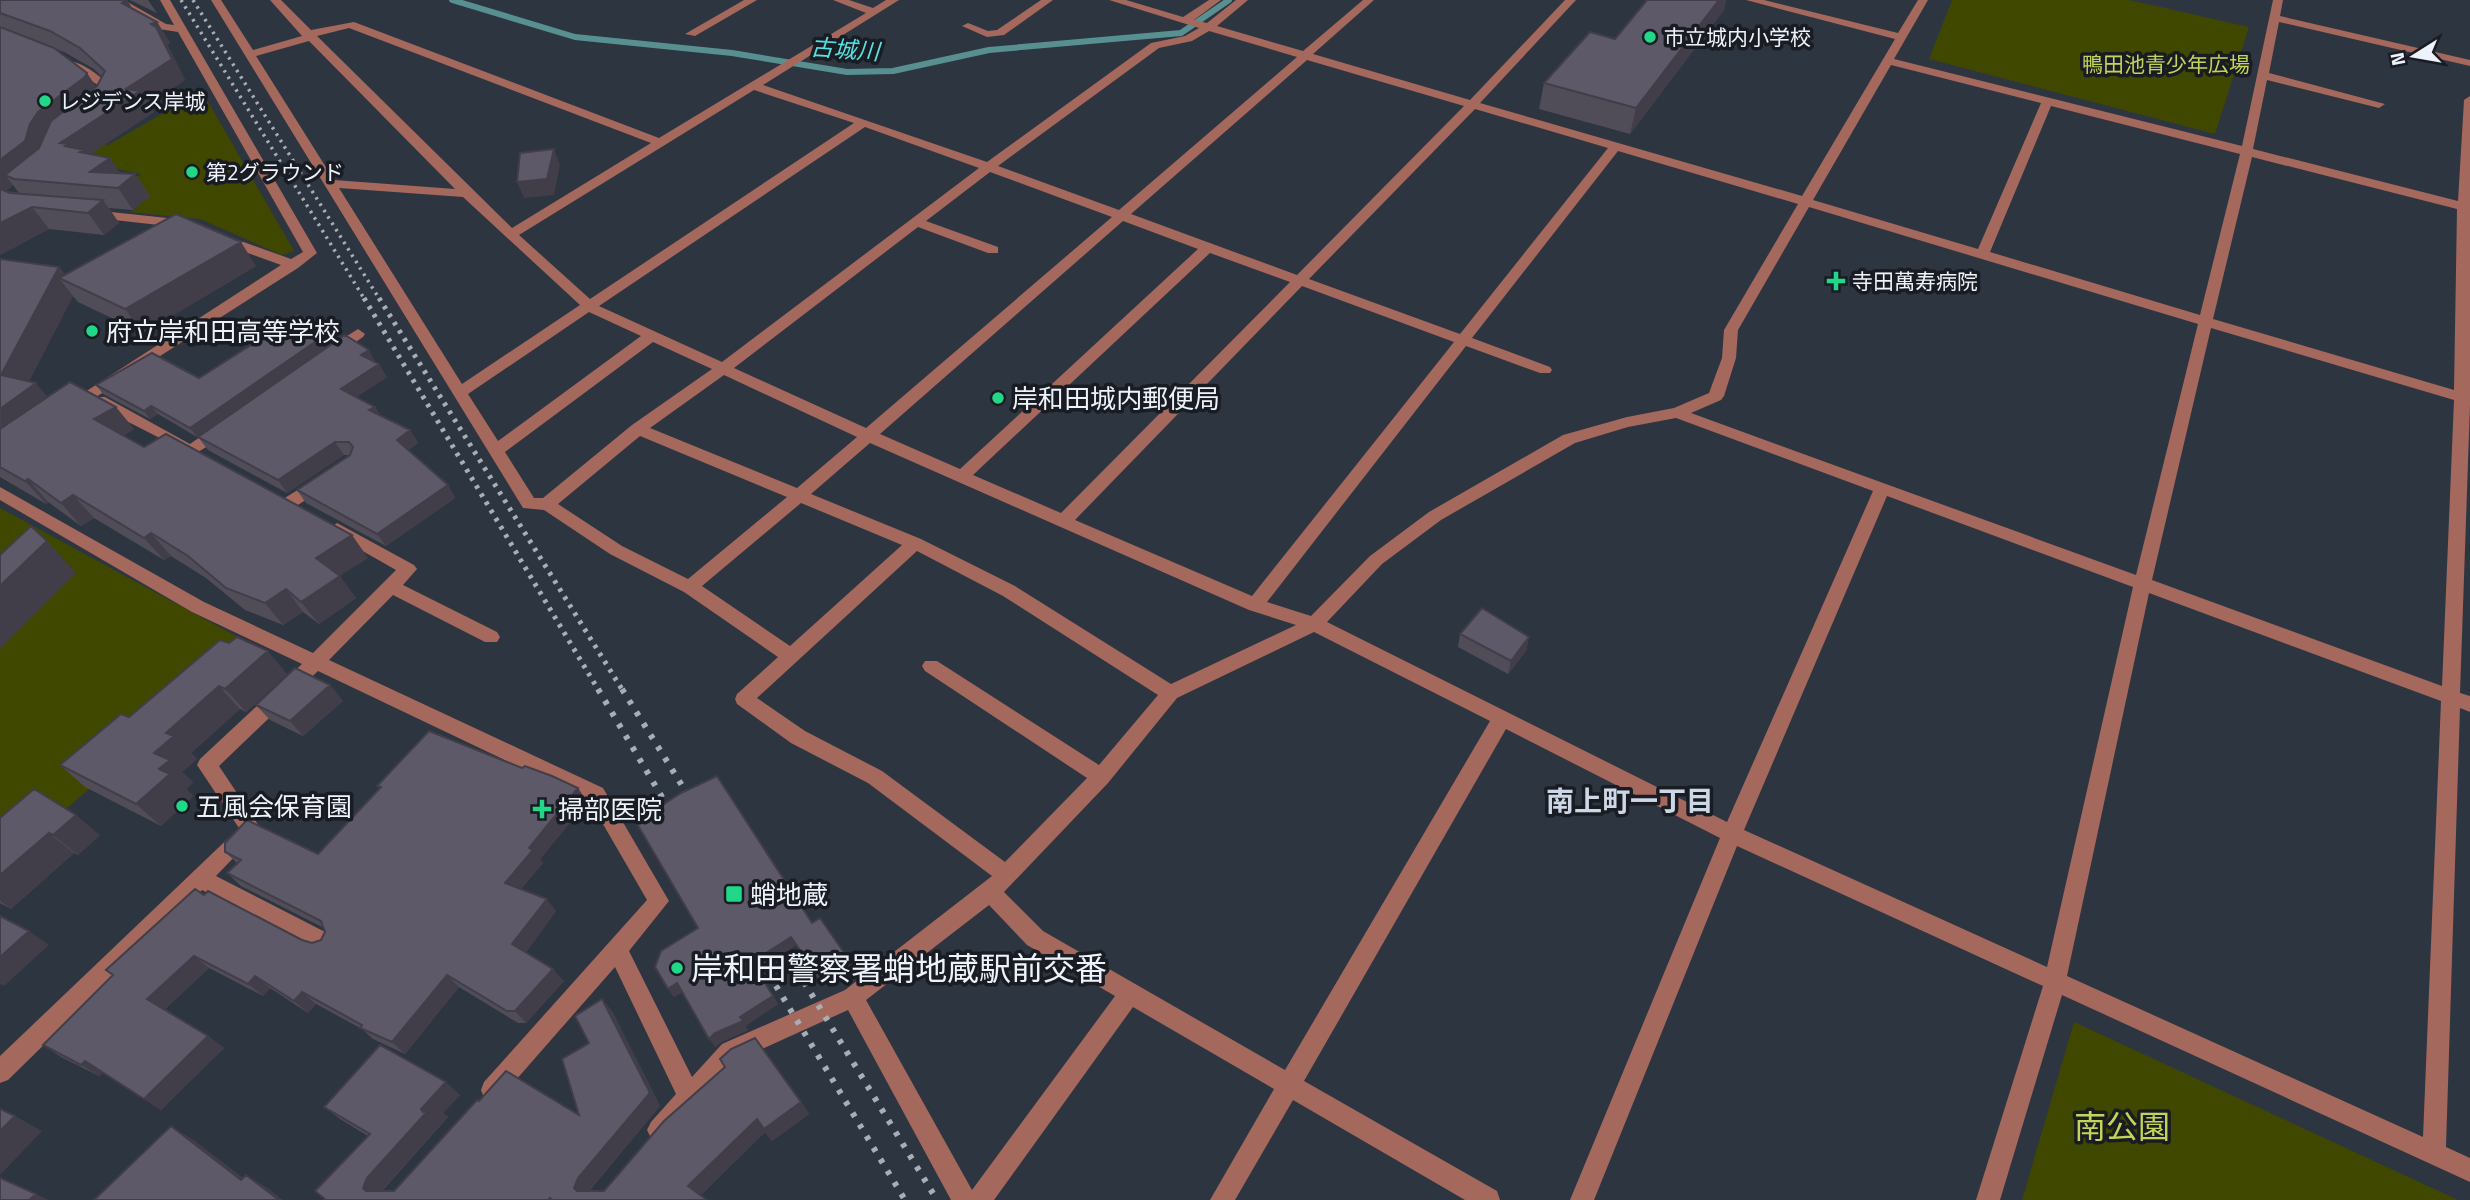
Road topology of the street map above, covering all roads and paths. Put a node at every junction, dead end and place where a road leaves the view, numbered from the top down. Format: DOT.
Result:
graph roads {
  1 [pos="116,0"];
  2 [pos="165,0"];
  3 [pos="216,0"];
  4 [pos="275,0"];
  5 [pos="752,0"];
  6 [pos="838,0"];
  7 [pos="894,0"];
  8 [pos="1048,0"];
  9 [pos="1114,0"];
  10 [pos="1216,0"];
  11 [pos="1243,0"];
  12 [pos="1369,0"];
  13 [pos="1571,0"];
  14 [pos="1751,0"];
  15 [pos="1923,0"];
  16 [pos="2278,0"];
  17 [pos="875,12"];
  18 [pos="2274,18"];
  19 [pos="1187,21"];
  20 [pos="968,26"];
  21 [pos="1208,27"];
  22 [pos="180,29"];
  23 [pos="691,34"];
  24 [pos="308,36"];
  25 [pos="1901,37"];
  26 [pos="250,54"];
  27 [pos="54,56"];
  28 [pos="1305,56"];
  29 [pos="1889,61"];
  30 [pos="2470,63"];
  31 [pos="2262,75"];
  32 [pos="753,86"];
  33 [pos="2470,100"];
  34 [pos="2047,102"];
  35 [pos="2379,104"];
  36 [pos="1471,106"];
  37 [pos="97,109"];
  38 [pos="864,122"];
  39 [pos="659,142"];
  40 [pos="1615,147"];
  41 [pos="2247,150"];
  42 [pos="986,169"];
  43 [pos="331,184"];
  44 [pos="466,194"];
  45 [pos="1807,202"];
  46 [pos="2467,207"];
  47 [pos="83,213"];
  48 [pos="1122,216"];
  49 [pos="916,222"];
  50 [pos="509,235"];
  51 [pos="1208,247"];
  52 [pos="993,250"];
  53 [pos="1982,255"];
  54 [pos="293,265"];
  55 [pos="1299,279"];
  56 [pos="590,307"];
  57 [pos="2206,322"];
  58 [pos="358,334"];
  59 [pos="653,335"];
  60 [pos="1465,340"];
  61 [pos="325,357"];
  62 [pos="724,368"];
  63 [pos="1545,370"];
  64 [pos="460,392"];
  65 [pos="87,394"];
  66 [pos="2466,399"];
  67 [pos="66,410"];
  68 [pos="1677,413"];
  69 [pos="237,419"];
  70 [pos="638,429"];
  71 [pos="867,435"];
  72 [pos="193,450"];
  73 [pos="496,450"];
  74 [pos="217,464"];
  75 [pos="330,475"];
  76 [pos="962,476"];
  77 [pos="1882,490"];
  78 [pos="0,493"];
  79 [pos="801,494"];
  80 [pos="547,503"];
  81 [pos="1064,521"];
  82 [pos="915,543"];
  83 [pos="2142,585"];
  84 [pos="391,586"];
  85 [pos="690,587"];
  86 [pos="1255,605"];
  87 [pos="1314,624"];
  88 [pos="491,637"];
  89 [pos="791,656"];
  90 [pos="317,661"];
  91 [pos="931,666"];
  92 [pos="1170,693"];
  93 [pos="2450,697"];
  94 [pos="2470,704"];
  95 [pos="1501,719"];
  96 [pos="1101,777"];
  97 [pos="1732,834"];
  98 [pos="1007,875"];
  99 [pos="200,878"];
  100 [pos="990,892"];
  101 [pos="325,943"];
  102 [pos="617,949"];
  103 [pos="2055,982"];
  104 [pos="1130,993"];
  105 [pos="853,997"];
  106 [pos="0,1072"];
  107 [pos="1289,1086"];
  108 [pos="688,1094"];
  109 [pos="478,1106"];
  110 [pos="645,1147"];
  111 [pos="2434,1154"];
  112 [pos="2470,1170"];
  113 [pos="964,1200"];
  114 [pos="979,1200"];
  115 [pos="1222,1200"];
  116 [pos="1488,1200"];
  117 [pos="1582,1200"];
  118 [pos="1987,1200"];
  1 -- 22 [label="street"];
  2 -- 22 [label="street"];
  3 -- 26 [label="street"];
  4 -- 24 [label="street"];
  5 -- 23 [label="street"];
  6 -- 17 [label="street"];
  7 -- 17 [label="street"];
  8 -- 20 [label="street"];
  9 -- 19 [label="street"];
  10 -- 19 [label="street"];
  11 -- 21 [label="street"];
  12 -- 28 [label="street"];
  13 -- 36 [label="street"];
  14 -- 25 [label="street"];
  15 -- 25 [label="street"];
  16 -- 18 [label="street"];
  17 -- 32 [label="street"];
  18 -- 30 [label="street"];
  18 -- 31 [label="street"];
  19 -- 21 [label="street"];
  21 -- 28 [label="street"];
  21 -- 42 [label="street"];
  22 -- 54 [label="street"];
  24 -- 26 [label="street"];
  24 -- 39 [label="street"];
  24 -- 44 [label="street"];
  25 -- 29 [label="street"];
  26 -- 43 [label="street"];
  27 -- 37 [label="street"];
  28 -- 36 [label="street"];
  28 -- 48 [label="street"];
  29 -- 34 [label="street"];
  29 -- 45 [label="street"];
  31 -- 35 [label="street"];
  31 -- 41 [label="street"];
  32 -- 38 [label="street"];
  32 -- 39 [label="street"];
  33 -- 46 [label="street"];
  34 -- 41 [label="street"];
  34 -- 53 [label="street"];
  36 -- 40 [label="street"];
  36 -- 55 [label="street"];
  38 -- 42 [label="street"];
  38 -- 56 [label="street"];
  39 -- 50 [label="street"];
  40 -- 45 [label="street"];
  40 -- 60 [label="street"];
  41 -- 46 [label="street"];
  41 -- 57 [label="street"];
  42 -- 48 [label="street"];
  42 -- 49 [label="street"];
  43 -- 44 [label="street"];
  43 -- 64 [label="street"];
  44 -- 50 [label="street"];
  45 -- 53 [label="street"];
  45 -- 68 [label="street"];
  46 -- 66 [label="street"];
  47 -- 54 [label="street"];
  48 -- 51 [label="street"];
  48 -- 71 [label="street"];
  49 -- 52 [label="street"];
  49 -- 62 [label="street"];
  50 -- 56 [label="street"];
  51 -- 55 [label="street"];
  51 -- 76 [label="street"];
  53 -- 57 [label="street"];
  54 -- 65 [label="street"];
  55 -- 60 [label="street"];
  55 -- 81 [label="street"];
  56 -- 59 [label="street"];
  56 -- 64 [label="street"];
  57 -- 66 [label="street"];
  57 -- 83 [label="street"];
  58 -- 61 [label="street"];
  59 -- 62 [label="street"];
  59 -- 73 [label="street"];
  60 -- 63 [label="street"];
  60 -- 86 [label="street"];
  62 -- 70 [label="street"];
  62 -- 71 [label="street"];
  64 -- 73 [label="street"];
  65 -- 67 [label="street"];
  65 -- 72 [label="street"];
  66 -- 93 [label="street"];
  68 -- 77 [label="street"];
  68 -- 87 [label="street"];
  69 -- 72 [label="street"];
  70 -- 79 [label="street"];
  70 -- 80 [label="street"];
  71 -- 76 [label="street"];
  71 -- 79 [label="street"];
  72 -- 74 [label="street"];
  73 -- 80 [label="street"];
  75 -- 84 [label="street"];
  76 -- 81 [label="street"];
  77 -- 83 [label="street"];
  77 -- 97 [label="street"];
  78 -- 90 [label="street"];
  79 -- 82 [label="street"];
  79 -- 85 [label="street"];
  80 -- 85 [label="street"];
  81 -- 86 [label="street"];
  82 -- 89 [label="street"];
  82 -- 92 [label="street"];
  83 -- 93 [label="street"];
  83 -- 103 [label="street"];
  84 -- 88 [label="street"];
  84 -- 90 [label="street"];
  85 -- 89 [label="street"];
  86 -- 87 [label="street"];
  87 -- 92 [label="street"];
  87 -- 95 [label="street"];
  89 -- 98 [label="street"];
  90 -- 99 [label="street"];
  90 -- 102 [label="street"];
  91 -- 96 [label="street"];
  92 -- 96 [label="street"];
  93 -- 94 [label="street"];
  93 -- 111 [label="street"];
  95 -- 97 [label="street"];
  95 -- 107 [label="street"];
  96 -- 98 [label="street"];
  97 -- 103 [label="street"];
  97 -- 117 [label="street"];
  98 -- 100 [label="street"];
  99 -- 101 [label="street"];
  99 -- 106 [label="street"];
  100 -- 104 [label="street"];
  100 -- 105 [label="street"];
  102 -- 108 [label="street"];
  102 -- 109 [label="street"];
  103 -- 111 [label="street"];
  103 -- 118 [label="street"];
  104 -- 107 [label="street"];
  104 -- 114 [label="street"];
  105 -- 108 [label="street"];
  105 -- 113 [label="street"];
  107 -- 115 [label="street"];
  107 -- 116 [label="street"];
  108 -- 110 [label="street"];
  111 -- 112 [label="street"];
}
